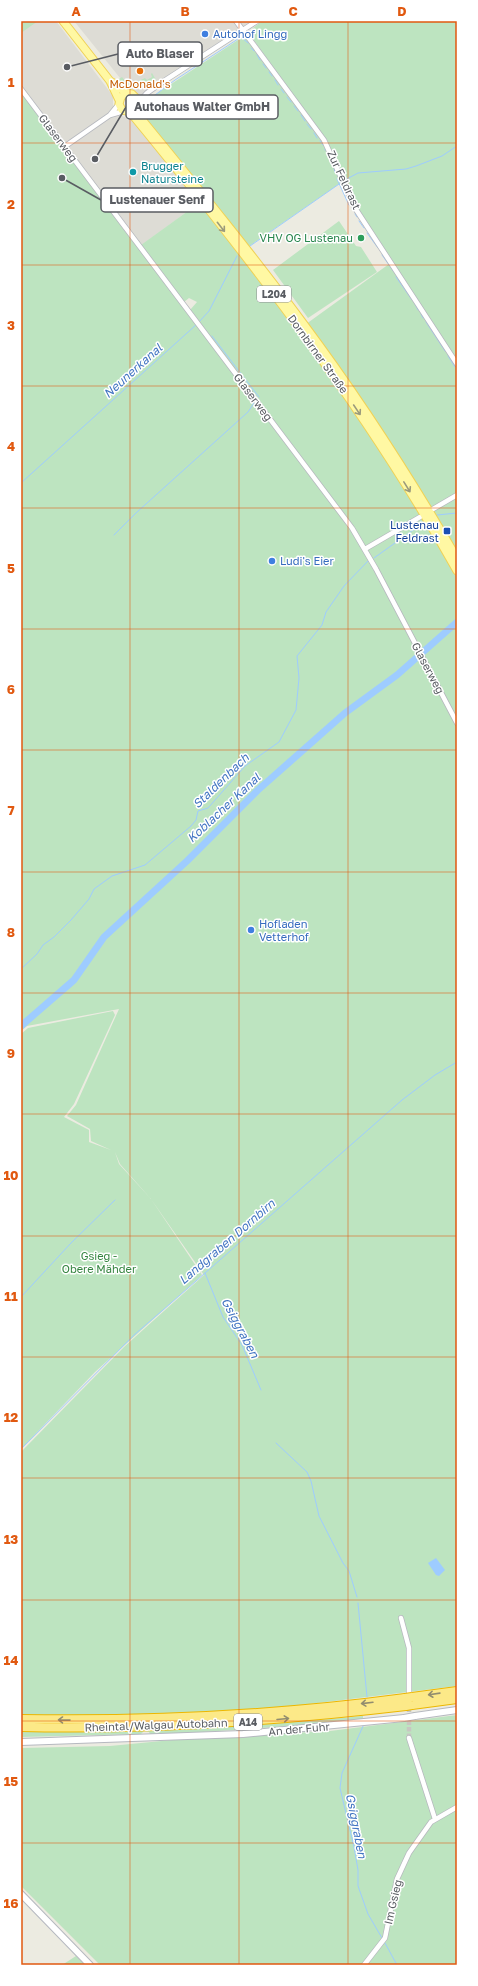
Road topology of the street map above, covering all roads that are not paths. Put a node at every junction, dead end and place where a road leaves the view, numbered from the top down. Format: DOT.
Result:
graph roads {
  1 [pos="63,21"];
  2 [pos="236,21"];
  3 [pos="257,21"];
  4 [pos="243,30"];
  5 [pos="110,81"];
  6 [pos="21,89"];
  7 [pos="147,93"];
  8 [pos="126,94"];
  9 [pos="134,95"];
  10 [pos="119,102"];
  11 [pos="138,105"];
  12 [pos="127,112"];
  13 [pos="110,115"];
  14 [pos="64,146"];
  15 [pos="457,364"];
  16 [pos="457,495"];
  17 [pos="433,509"];
  18 [pos="420,517"];
  19 [pos="365,549"];
  20 [pos="457,558"];
  21 [pos="457,571"];
  22 [pos="457,723"];
  23 [pos="401,1618"];
  24 [pos="457,1691"];
  25 [pos="457,1699"];
  26 [pos="409,1700"];
  27 [pos="457,1710"];
  28 [pos="21,1719"];
  29 [pos="21,1727"];
  30 [pos="409,1738"];
  31 [pos="21,1742"];
  32 [pos="457,1807"];
  33 [pos="435,1819"];
  34 [pos="21,1894"];
  35 [pos="90,1965"];
  36 [pos="364,1965"];
  1 -- 5 [label="main road, Dornbirner Straße / L204"];
  2 -- 4 [label="street, Zur Feldrast"];
  3 -- 4 [label="street"];
  4 -- 7 [label="street"];
  4 -- 15 [label="street, Zur Feldrast"];
  5 -- 8 [label="main road, Dornbirner Straße / L204"];
  5 -- 10 [label="main road, Dornbirner Straße / L204"];
  6 -- 14 [label="street, Glaserweg"];
  7 -- 9 [label="street"];
  7 -- 11 [label="street"];
  8 -- 9 [label="main road"];
  8 -- 10 [label="main road"];
  9 -- 11 [label="main road, Dornbirner Straße / L204"];
  10 -- 12 [label="main road, Dornbirner Straße / L204"];
  10 -- 13 [label="street"];
  11 -- 12 [label="main road"];
  11 -- 20 [label="main road, Dornbirner Straße / L204"];
  12 -- 13 [label="street"];
  12 -- 21 [label="main road, Dornbirner Straße / L204, one-way"];
  13 -- 14 [label="street"];
  14 -- 19 [label="street, Glaserweg"];
  16 -- 17 [label="street"];
  18 -- 19 [label="street"];
  19 -- 22 [label="street, Glaserweg"];
  23 -- 26 [label="street"];
  24 -- 26 [label="highway, Rheintal/Walgau Autobahn / A14, one-way"];
  25 -- 26 [label="highway, Rheintal/Walgau Autobahn / A14"];
  26 -- 28 [label="highway, Rheintal/Walgau Autobahn / A14, one-way"];
  29 -- 26 [label="highway, Rheintal/Walgau Autobahn / A14, one-way"];
  27 -- 31 [label="main road, An der Fuhr, bridge"];
  30 -- 33 [label="street"];
  32 -- 33 [label="street, Im Gsieg"];
  33 -- 36 [label="street, Im Gsieg"];
  34 -- 35 [label="main road"];
}
